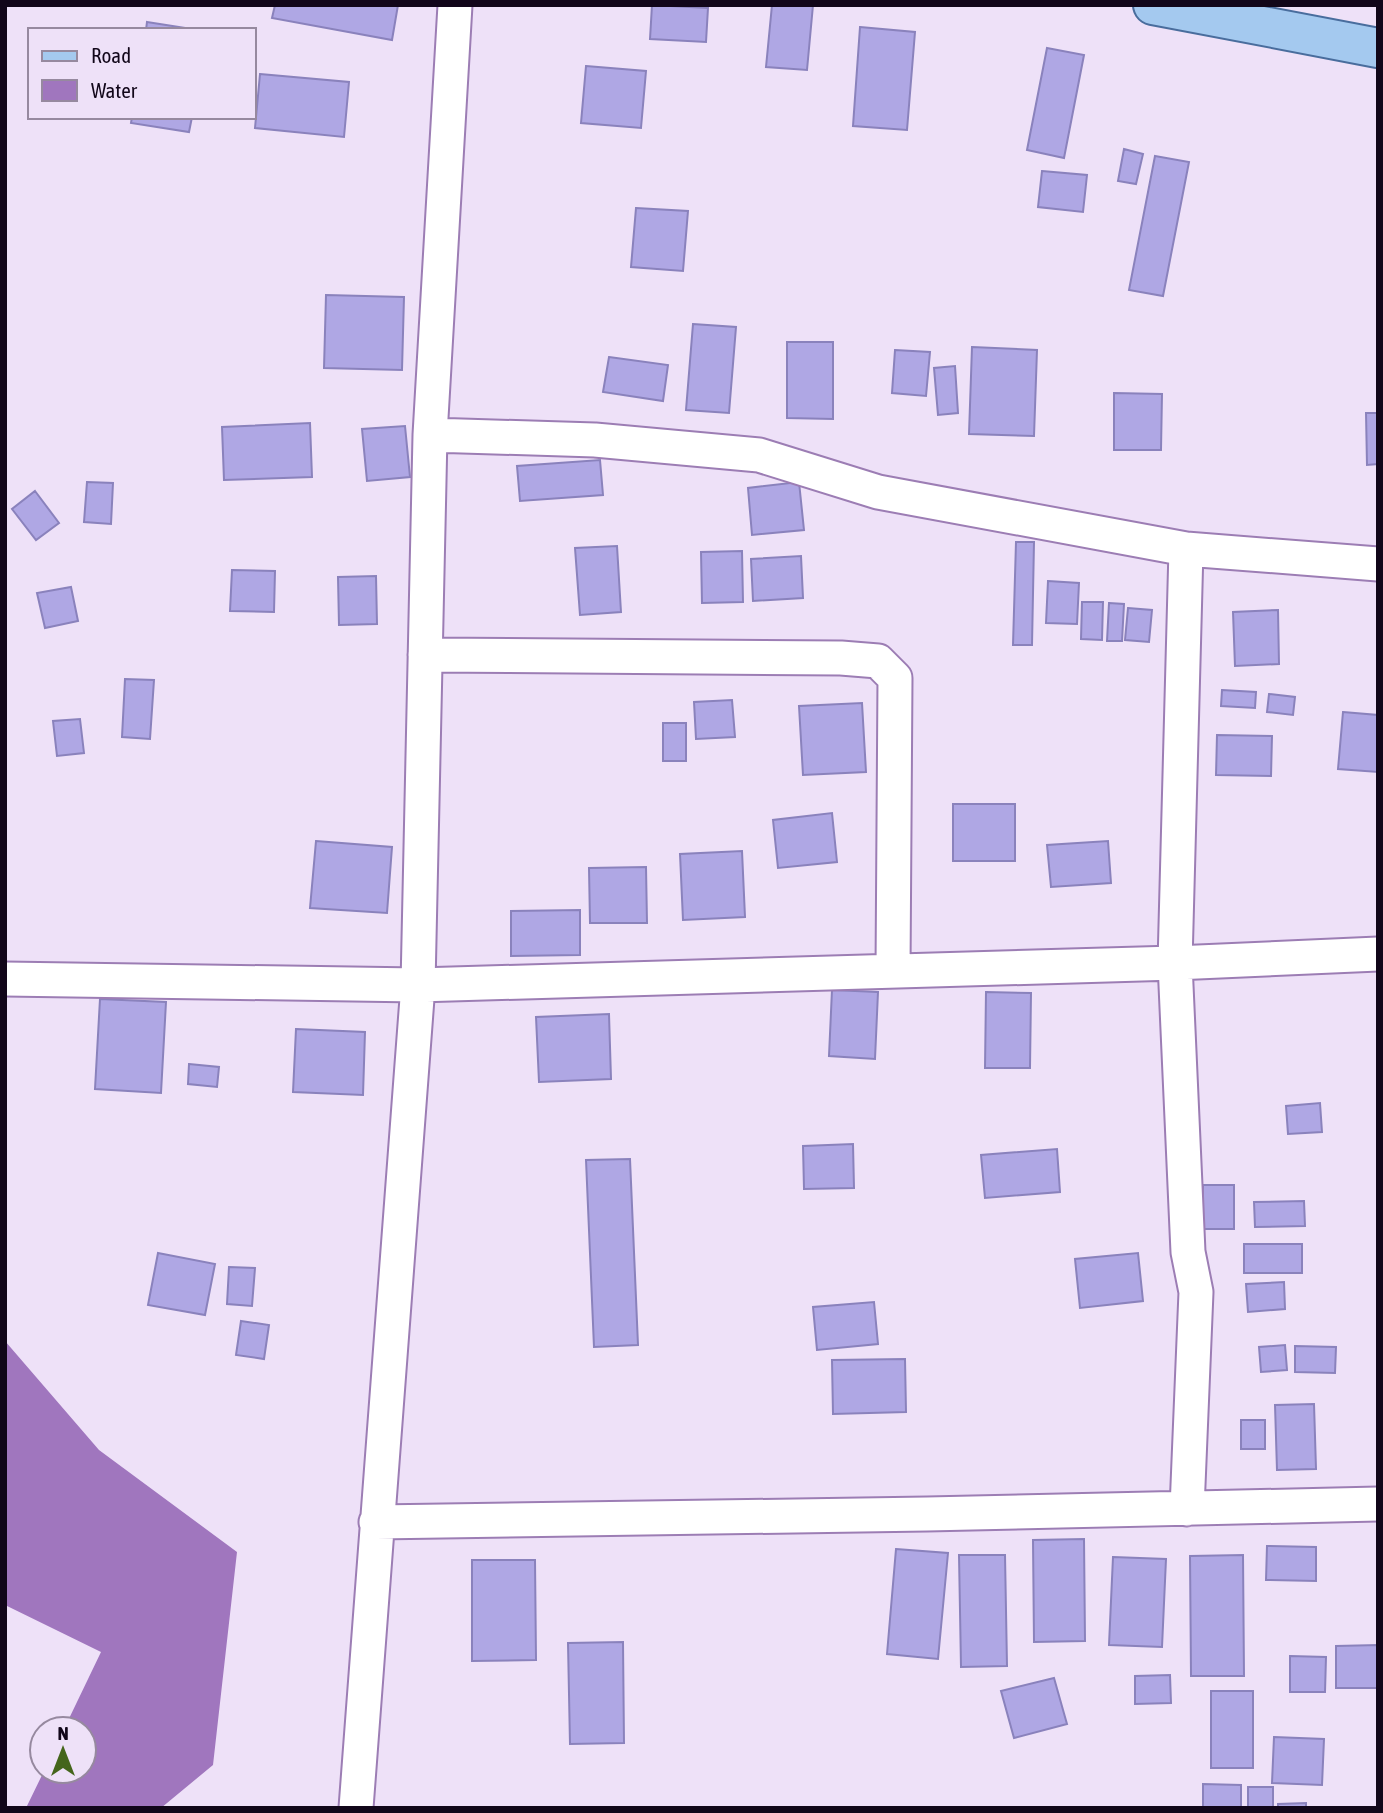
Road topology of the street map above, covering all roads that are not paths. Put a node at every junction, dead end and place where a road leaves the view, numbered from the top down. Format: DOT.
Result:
graph roads {
  1 [pos="455,5"];
  2 [pos="1153,5"];
  3 [pos="1378,48"];
  4 [pos="430,435"];
  5 [pos="1186,549"];
  6 [pos="1378,564"];
  7 [pos="425,655"];
  8 [pos="1378,954"];
  9 [pos="1175,963"];
  10 [pos="894,971"];
  11 [pos="5,979"];
  12 [pos="418,985"];
  13 [pos="1378,1504"];
  14 [pos="1187,1509"];
  15 [pos="376,1521"];
  16 [pos="356,1808"];
  1 -- 4 [label="street"];
  2 -- 3 [label="main road"];
  4 -- 5 [label="street"];
  4 -- 7 [label="street"];
  5 -- 6 [label="street"];
  5 -- 9 [label="street"];
  7 -- 10 [label="street"];
  7 -- 12 [label="street"];
  8 -- 9 [label="street"];
  9 -- 10 [label="street"];
  9 -- 14 [label="street"];
  10 -- 12 [label="street"];
  11 -- 12 [label="street"];
  12 -- 15 [label="street"];
  13 -- 14 [label="street"];
  14 -- 15 [label="street"];
  15 -- 16 [label="street"];
}
